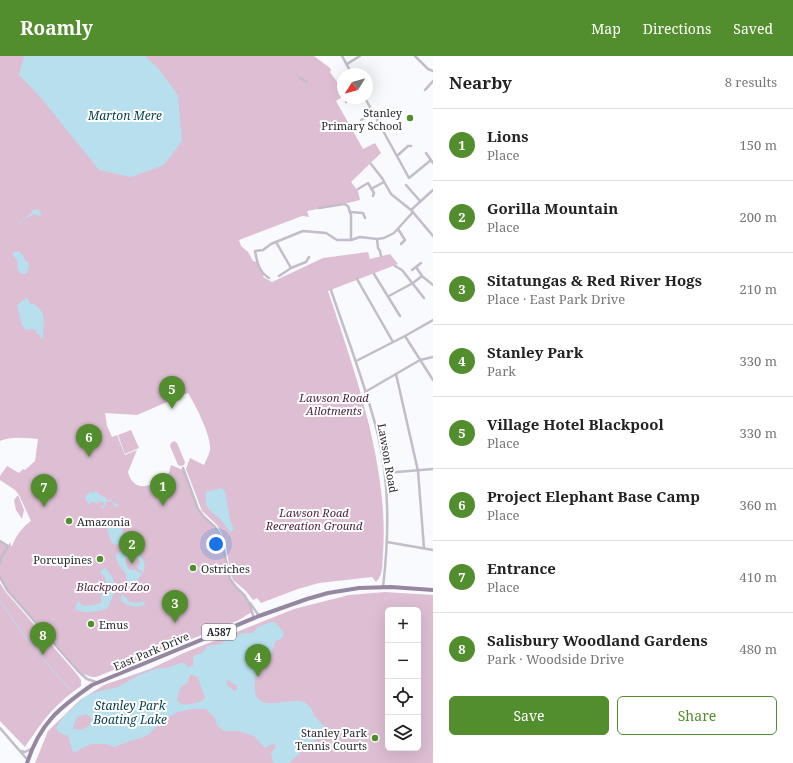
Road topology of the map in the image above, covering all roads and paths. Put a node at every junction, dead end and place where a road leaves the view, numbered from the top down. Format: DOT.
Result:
graph roads {
  1 [pos="342,56"];
  2 [pos="360,56"];
  3 [pos="415,56"];
  4 [pos="346,64"];
  5 [pos="348,68"];
  6 [pos="433,71"];
  7 [pos="300,78"];
  8 [pos="433,81"];
  9 [pos="307,82"];
  10 [pos="425,90"];
  11 [pos="369,104"];
  12 [pos="374,113"];
  13 [pos="361,120"];
  14 [pos="409,145"];
  15 [pos="426,153"];
  16 [pos="397,156"];
  17 [pos="432,161"];
  18 [pos="371,164"];
  19 [pos="384,182"];
  20 [pos="406,185"];
  21 [pos="358,189"];
  22 [pos="371,189"];
  23 [pos="433,190"];
  24 [pos="373,196"];
  25 [pos="420,201"];
  26 [pos="319,208"];
  27 [pos="412,211"];
  28 [pos="350,212"];
  29 [pos="365,218"];
  30 [pos="398,229"];
  31 [pos="433,236"];
  32 [pos="377,239"];
  33 [pos="351,240"];
  34 [pos="276,242"];
  35 [pos="401,244"];
  36 [pos="382,256"];
  37 [pos="309,257"];
  38 [pos="421,263"];
  39 [pos="395,266"];
  40 [pos="416,267"];
  41 [pos="290,268"];
  42 [pos="412,270"];
  43 [pos="374,274"];
  44 [pos="279,276"];
  45 [pos="422,276"];
  46 [pos="269,278"];
  47 [pos="357,279"];
  48 [pos="413,283"];
  49 [pos="433,285"];
  50 [pos="331,290"];
  51 [pos="389,296"];
  52 [pos="424,298"];
  53 [pos="400,316"];
  54 [pos="433,320"];
  55 [pos="405,336"];
  56 [pos="393,342"];
  57 [pos="433,357"];
  58 [pos="420,360"];
  59 [pos="356,361"];
  60 [pos="396,374"];
  61 [pos="433,380"];
  62 [pos="365,392"];
  63 [pos="183,468"];
  64 [pos="433,469"];
  65 [pos="418,471"];
  66 [pos="385,473"];
  67 [pos="0,541"];
  68 [pos="387,542"];
  69 [pos="424,548"];
  70 [pos="433,550"];
  71 [pos="1,559"];
  72 [pos="0,564"];
  73 [pos="0,573"];
  74 [pos="0,577"];
  75 [pos="2,581"];
  76 [pos="384,587"];
  77 [pos="433,590"];
  78 [pos="249,603"];
  79 [pos="259,616"];
  80 [pos="254,618"];
  81 [pos="86,679"];
  82 [pos="98,683"];
  83 [pos="88,688"];
  84 [pos="0,728"];
  85 [pos="32,748"];
  86 [pos="19,750"];
  87 [pos="28,761"];
  1 -- 4 [label="street"];
  2 -- 4 [label="street"];
  3 -- 6 [label="street"];
  4 -- 5 [label="street"];
  7 -- 9 [label="street"];
  8 -- 10 [label="street"];
  11 -- 12 [label="street"];
  12 -- 13 [label="street"];
  12 -- 16 [label="street"];
  14 -- 16 [label="street"];
  15 -- 17 [label="street"];
  16 -- 17 [label="street"];
  18 -- 19 [label="street"];
  19 -- 22 [label="street"];
  19 -- 27 [label="street"];
  20 -- 25 [label="street"];
  21 -- 22 [label="street"];
  22 -- 24 [label="street"];
  23 -- 25 [label="street"];
  25 -- 27 [label="street"];
  26 -- 28 [label="street"];
  27 -- 30 [label="street"];
  27 -- 31 [label="street"];
  28 -- 29 [label="street"];
  28 -- 33 [label="street"];
  30 -- 32 [label="street"];
  30 -- 35 [label="street"];
  32 -- 33 [label="street"];
  32 -- 36 [label="street"];
  33 -- 34 [label="street"];
  34 -- 41 [label="street"];
  34 -- 46 [label="street"];
  37 -- 41 [label="street"];
  38 -- 40 [label="street"];
  39 -- 48 [label="street"];
  40 -- 42 [label="street"];
  40 -- 45 [label="street"];
  41 -- 44 [label="street"];
  43 -- 51 [label="street"];
  45 -- 48 [label="street"];
  45 -- 49 [label="street"];
  47 -- 56 [label="street"];
  48 -- 51 [label="street"];
  48 -- 52 [label="street"];
  50 -- 59 [label="street, Lawson Road"];
  51 -- 53 [label="street"];
  54 -- 55 [label="street"];
  55 -- 56 [label="street"];
  55 -- 58 [label="street"];
  56 -- 59 [label="street"];
  57 -- 58 [label="street"];
  58 -- 60 [label="street"];
  58 -- 61 [label="street"];
  59 -- 62 [label="street, Lawson Road"];
  60 -- 62 [label="street"];
  60 -- 65 [label="street"];
  62 -- 66 [label="street, Lawson Road"];
  63 -- 78 [label="street"];
  64 -- 65 [label="street"];
  65 -- 66 [label="street"];
  65 -- 69 [label="street"];
  66 -- 68 [label="street, Lawson Road"];
  67 -- 71 [label="street"];
  68 -- 69 [label="street"];
  68 -- 76 [label="street, Lawson Road"];
  69 -- 70 [label="street"];
  71 -- 72 [label="street"];
  73 -- 75 [label="street"];
  74 -- 75 [label="street"];
  75 -- 81 [label="street"];
  76 -- 77 [label="main road, East Park Drive / A587"];
  76 -- 79 [label="main road, East Park Drive / A587"];
  78 -- 79 [label="street"];
  78 -- 80 [label="street"];
  79 -- 80 [label="main road, East Park Drive / A587"];
  80 -- 82 [label="main road, East Park Drive / A587"];
  81 -- 82 [label="street"];
  81 -- 83 [label="street"];
  82 -- 83 [label="main road, East Park Drive / A587"];
  83 -- 85 [label="main road, East Park Drive / A587"];
  84 -- 86 [label="street"];
  85 -- 86 [label="street"];
  85 -- 87 [label="main road, East Park Drive / A587"];
  86 -- 87 [label="street"];
}
